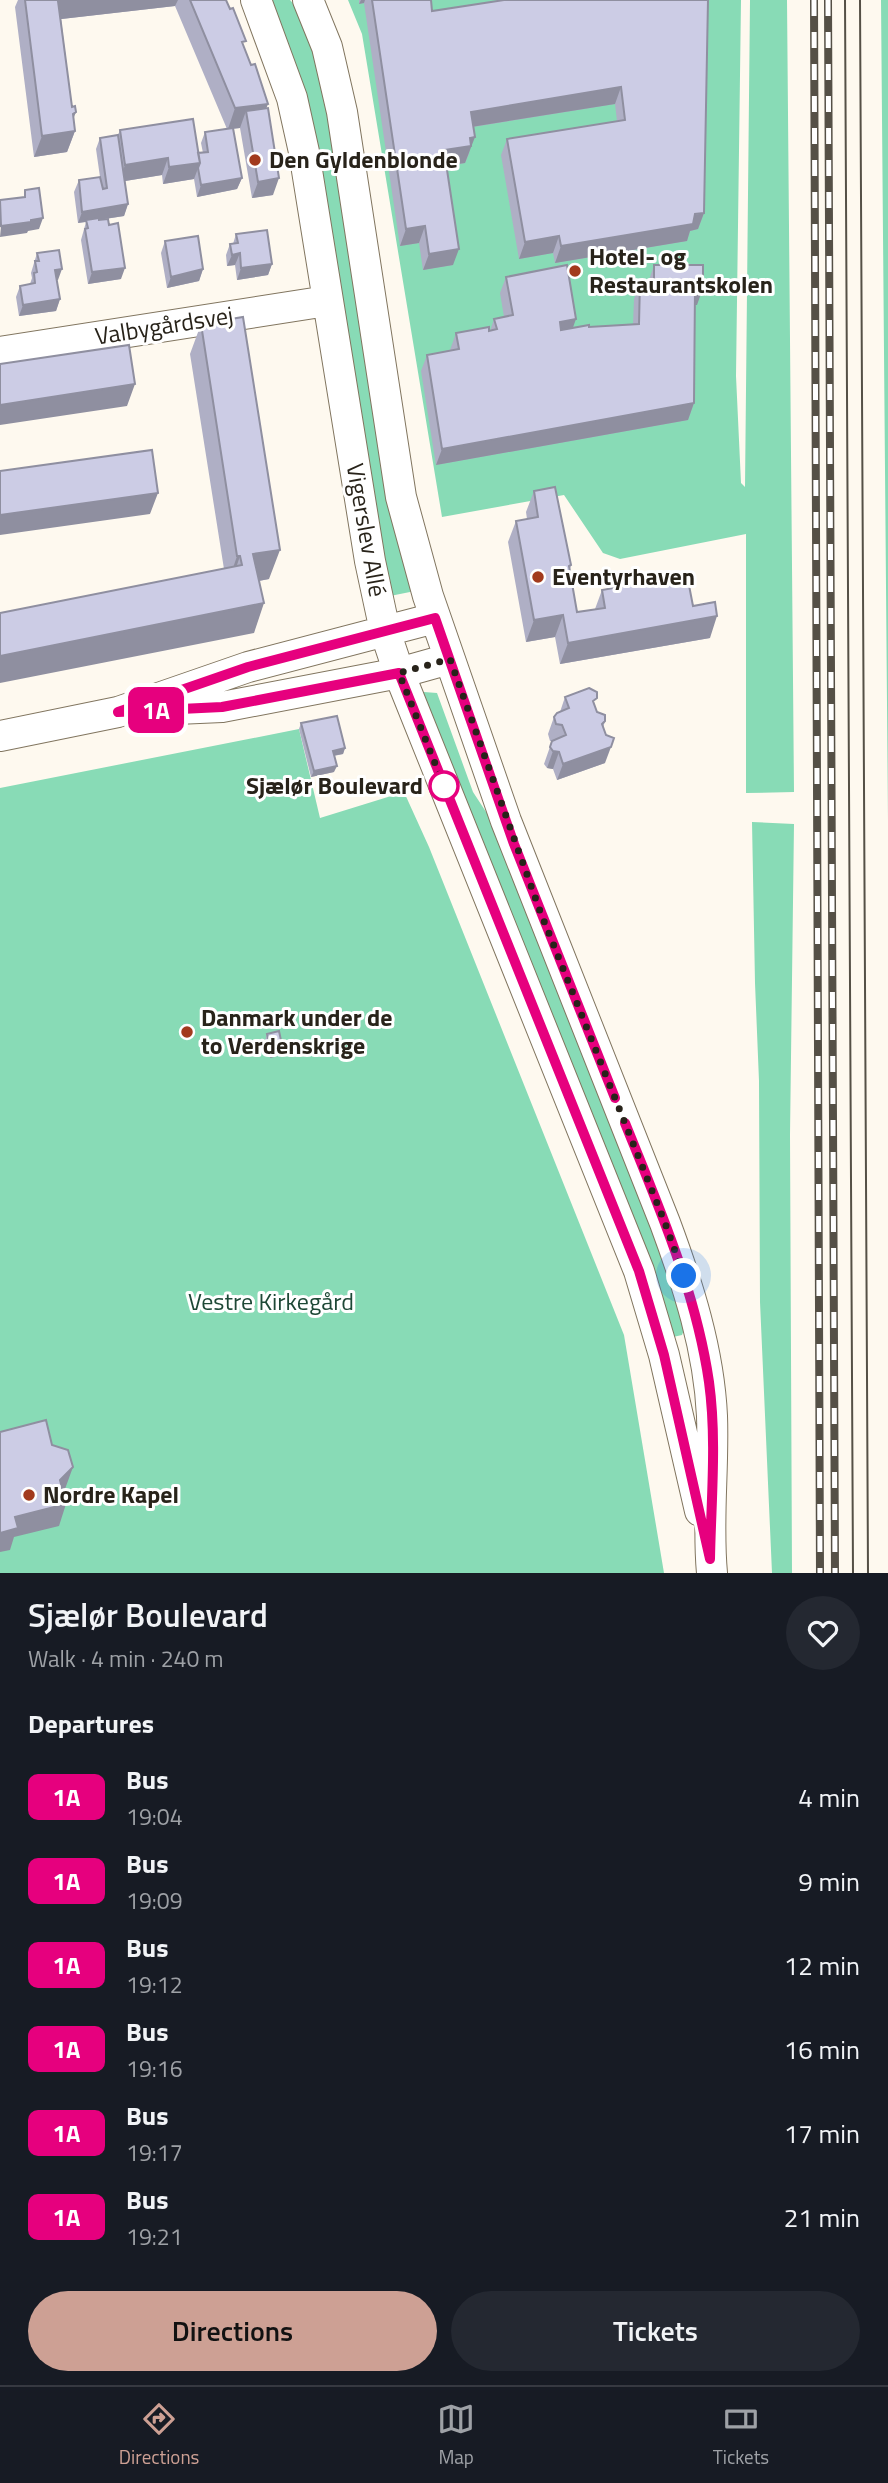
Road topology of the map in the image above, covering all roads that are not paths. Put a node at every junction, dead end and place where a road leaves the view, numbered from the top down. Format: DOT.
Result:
graph roads {
  1 [pos="256,0"];
  2 [pos="309,0"];
  3 [pos="327,301"];
  4 [pos="0,352"];
  5 [pos="435,618"];
  6 [pos="385,631"];
  7 [pos="450,659"];
  8 [pos="399,673"];
  9 [pos="118,712"];
  10 [pos="0,736"];
  11 [pos="711,1566"];
  1 -- 3 [label="street, Vigerslev Allé"];
  2 -- 5 [label="street, Vigerslev Allé"];
  3 -- 4 [label="street, Valbygårdsvej"];
  3 -- 6 [label="street, Vigerslev Allé"];
  5 -- 6 [label="street"];
  5 -- 7 [label="street, Vigerslev Allé"];
  6 -- 8 [label="street, Vigerslev Allé"];
  6 -- 9 [label="street"];
  7 -- 8 [label="street"];
  7 -- 11 [label="street, Vigerslev Allé"];
  8 -- 9 [label="street"];
  8 -- 11 [label="street, Vigerslev Allé"];
  9 -- 10 [label="street"];
}
